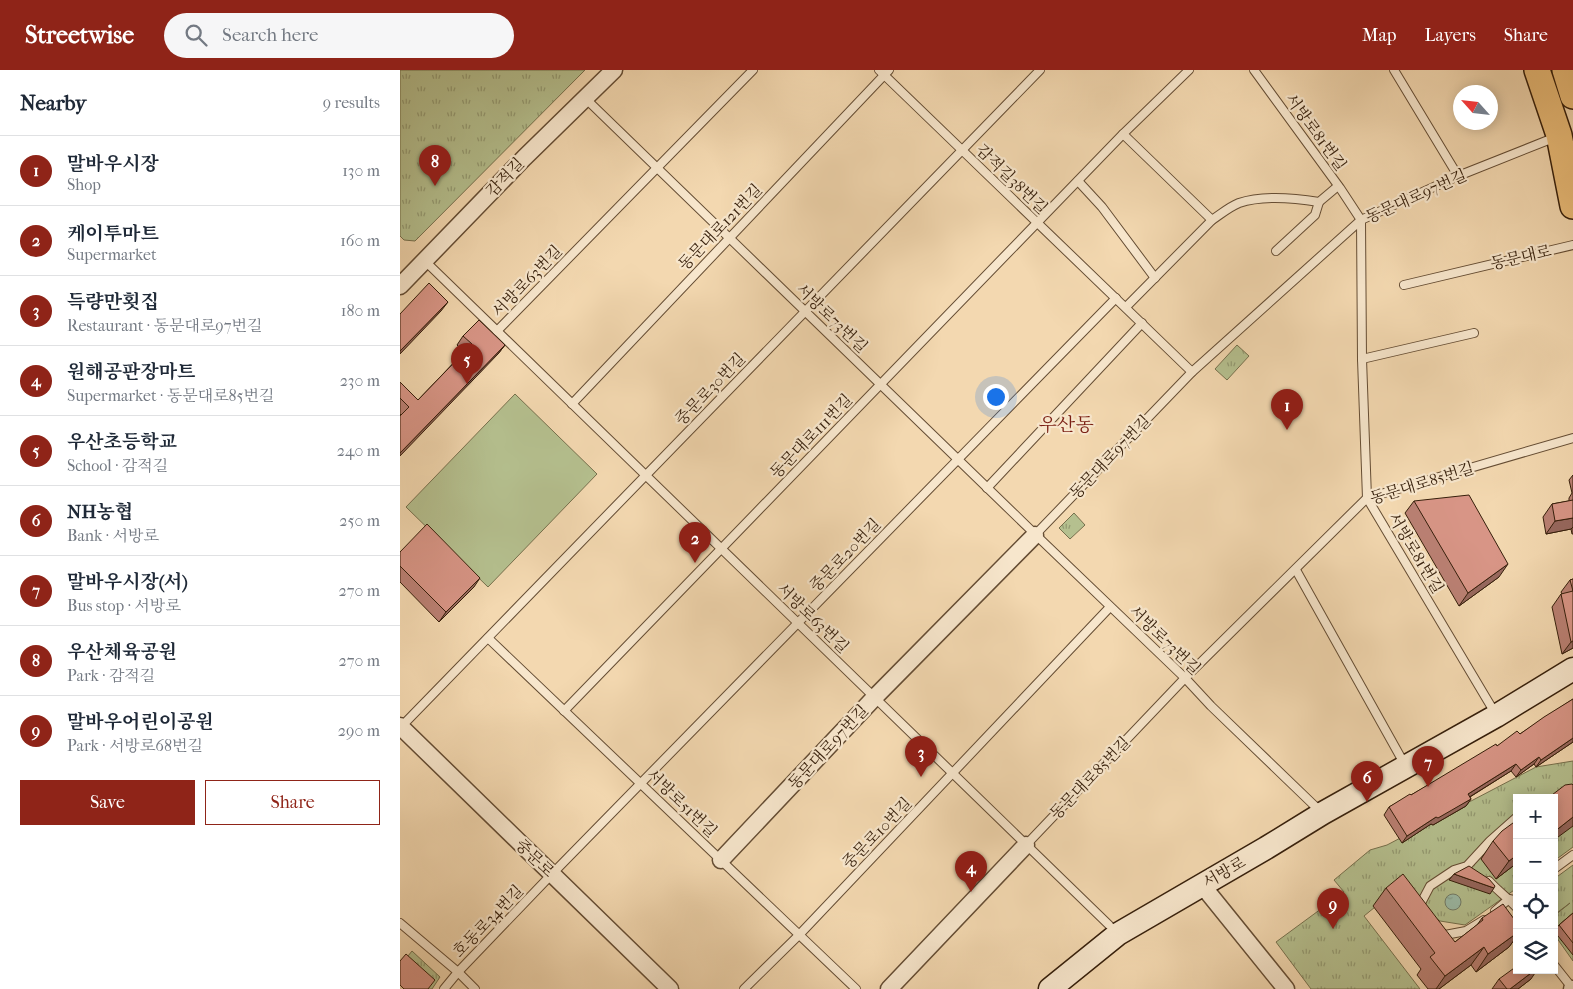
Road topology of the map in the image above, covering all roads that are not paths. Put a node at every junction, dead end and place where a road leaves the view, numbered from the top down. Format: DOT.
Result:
graph roads {
  1 [pos="614,70"];
  2 [pos="753,70"];
  3 [pos="1040,70"];
  4 [pos="1189,70"];
  5 [pos="1254,70"];
  6 [pos="1394,70"];
  7 [pos="1537,70"];
  8 [pos="1565,70"];
  9 [pos="884,72"];
  10 [pos="1573,96"];
  11 [pos="585,98"];
  12 [pos="1124,134"];
  13 [pos="1559,135"];
  14 [pos="962,150"];
  15 [pos="657,168"];
  16 [pos="1458,176"];
  17 [pos="1078,181"];
  18 [pos="1338,186"];
  19 [pos="1319,202"];
  20 [pos="1573,206"];
  21 [pos="1212,220"];
  22 [pos="1361,220"];
  23 [pos="1038,222"];
  24 [pos="730,238"];
  25 [pos="1573,245"];
  26 [pos="1276,250"];
  27 [pos="425,261"];
  28 [pos="1155,278"];
  29 [pos="1404,285"];
  30 [pos="400,286"];
  31 [pos="1116,298"];
  32 [pos="1126,307"];
  33 [pos="805,311"];
  34 [pos="1142,323"];
  35 [pos="497,331"];
  36 [pos="1474,333"];
  37 [pos="1362,360"];
  38 [pos="1192,372"];
  39 [pos="880,384"];
  40 [pos="572,404"];
  41 [pos="1573,438"];
  42 [pos="958,460"];
  43 [pos="646,475"];
  44 [pos="987,488"];
  45 [pos="1367,498"];
  46 [pos="1035,534"];
  47 [pos="721,548"];
  48 [pos="1296,570"];
  49 [pos="1110,607"];
  50 [pos="798,623"];
  51 [pos="488,638"];
  52 [pos="1573,669"];
  53 [pos="1185,678"];
  54 [pos="875,697"];
  55 [pos="564,710"];
  56 [pos="1496,716"];
  57 [pos="400,727"];
  58 [pos="1406,767"];
  59 [pos="953,774"];
  60 [pos="641,784"];
  61 [pos="1323,813"];
  62 [pos="1513,821"];
  63 [pos="1026,845"];
  64 [pos="1573,855"];
  65 [pos="721,860"];
  66 [pos="1467,866"];
  67 [pos="1558,866"];
  68 [pos="1476,871"];
  69 [pos="552,874"];
  70 [pos="1484,876"];
  71 [pos="1202,885"];
  72 [pos="1513,899"];
  73 [pos="1423,914"];
  74 [pos="400,923"];
  75 [pos="1109,925"];
  76 [pos="1432,925"];
  77 [pos="799,935"];
  78 [pos="1558,970"];
  79 [pos="458,972"];
  80 [pos="1280,985"];
  81 [pos="444,989"];
  82 [pos="476,989"];
  83 [pos="670,989"];
  84 [pos="744,989"];
  85 [pos="856,989"];
  86 [pos="889,989"];
  87 [pos="1050,989"];
  88 [pos="1573,989"];
  1 -- 11 [label="street, 감적길"];
  2 -- 15 [label="lane"];
  3 -- 14 [label="lane, 중문로30번길"];
  4 -- 12 [label="lane, 동문대로111번길"];
  5 -- 18 [label="lane, 서방로81번길"];
  6 -- 16 [label="lane"];
  7 -- 13 [label="main road"];
  8 -- 10 [label="main road"];
  9 -- 14 [label="lane, 감적길38번길"];
  9 -- 24 [label="lane, 동문대로121번길"];
  11 -- 15 [label="lane, 서방로73번길"];
  11 -- 27 [label="street, 감적길"];
  12 -- 17 [label="lane, 동문대로111번길"];
  12 -- 21 [label="lane"];
  13 -- 16 [label="lane, 동문대로97번길"];
  13 -- 20 [label="main road"];
  14 -- 23 [label="lane, 감적길38번길"];
  14 -- 33 [label="lane, 중문로30번길"];
  15 -- 24 [label="lane, 서방로73번길"];
  15 -- 35 [label="lane, 서방로63번길"];
  16 -- 22 [label="lane, 동문대로97번길"];
  17 -- 23 [label="lane, 동문대로111번길"];
  17 -- 28 [label="lane"];
  18 -- 19 [label="lane, 서방로81번길"];
  18 -- 22 [label="lane, 서방로81번길"];
  19 -- 21 [label="lane"];
  19 -- 26 [label="lane, 서방로81번길"];
  21 -- 28 [label="lane"];
  22 -- 37 [label="lane, 서방로81번길"];
  22 -- 38 [label="lane, 동문대로97번길"];
  23 -- 31 [label="lane, 감적길38번길"];
  23 -- 39 [label="lane, 동문대로111번길"];
  24 -- 33 [label="lane, 서방로73번길"];
  24 -- 40 [label="lane, 동문대로121번길"];
  25 -- 29 [label="lane, 동문대로"];
  27 -- 30 [label="street, 감적길"];
  27 -- 35 [label="lane, 서방로63번길"];
  28 -- 32 [label="lane"];
  31 -- 32 [label="lane, 감적길38번길"];
  31 -- 42 [label="lane, 중문로20번길"];
  32 -- 34 [label="lane, 감적길38번길"];
  33 -- 39 [label="lane, 서방로73번길"];
  33 -- 43 [label="lane, 중문로30번길"];
  34 -- 38 [label="lane, 감적길38번길"];
  34 -- 44 [label="lane"];
  35 -- 40 [label="lane, 서방로63번길"];
  36 -- 37 [label="lane"];
  37 -- 45 [label="lane, 서방로81번길"];
  38 -- 46 [label="lane, 동문대로97번길"];
  39 -- 42 [label="lane, 서방로73번길"];
  39 -- 47 [label="lane, 동문대로111번길"];
  40 -- 43 [label="lane, 서방로63번길"];
  41 -- 45 [label="lane, 동문대로85번길"];
  42 -- 44 [label="lane, 서방로73번길"];
  42 -- 50 [label="lane, 중문로20번길"];
  43 -- 47 [label="lane, 서방로63번길"];
  43 -- 51 [label="lane, 중문로30번길"];
  44 -- 46 [label="lane, 서방로73번길"];
  45 -- 48 [label="lane, 동문대로85번길"];
  45 -- 56 [label="lane, 서방로81번길"];
  46 -- 49 [label="lane, 서방로73번길"];
  46 -- 54 [label="street, 동문대로97번길"];
  47 -- 50 [label="lane, 서방로63번길"];
  47 -- 55 [label="lane, 동문대로111번길"];
  48 -- 53 [label="lane, 동문대로85번길"];
  48 -- 58 [label="lane"];
  49 -- 53 [label="lane, 서방로73번길"];
  49 -- 59 [label="lane, 중문로10번길"];
  50 -- 54 [label="lane, 서방로63번길"];
  50 -- 60 [label="lane, 중문로20번길"];
  51 -- 55 [label="lane, 서방로51번길"];
  51 -- 57 [label="lane, 중문로30번길"];
  52 -- 56 [label="main road, 서방로"];
  53 -- 61 [label="lane, 서방로73번길"];
  53 -- 63 [label="lane, 동문대로85번길"];
  54 -- 59 [label="lane, 서방로63번길"];
  54 -- 65 [label="street, 동문대로97번길"];
  55 -- 60 [label="lane, 서방로51번길"];
  56 -- 58 [label="main road, 서방로"];
  57 -- 69 [label="street, 중문로"];
  58 -- 61 [label="main road, 서방로"];
  59 -- 63 [label="lane, 서방로63번길"];
  59 -- 77 [label="lane, 중문로10번길"];
  60 -- 65 [label="lane, 서방로51번길"];
  60 -- 69 [label="lane, 중문로20번길"];
  61 -- 71 [label="main road, 서방로"];
  62 -- 66 [label="lane"];
  63 -- 75 [label="lane, 서방로63번길"];
  63 -- 86 [label="street, 동문대로85번길"];
  64 -- 67 [label="lane"];
  65 -- 77 [label="lane, 서방로51번길"];
  66 -- 68 [label="lane"];
  66 -- 73 [label="lane"];
  69 -- 79 [label="lane, 호동로34번길"];
  69 -- 83 [label="street, 중문로"];
  70 -- 72 [label="lane"];
  71 -- 80 [label="street"];
  71 -- 87 [label="main road, 서방로"];
  72 -- 76 [label="lane"];
  74 -- 79 [label="lane"];
  77 -- 84 [label="lane, 중문로10번길"];
  77 -- 85 [label="lane, 서방로51번길"];
  78 -- 88 [label="lane"];
  79 -- 81 [label="lane, 호동로34번길"];
  79 -- 82 [label="lane"];
}
